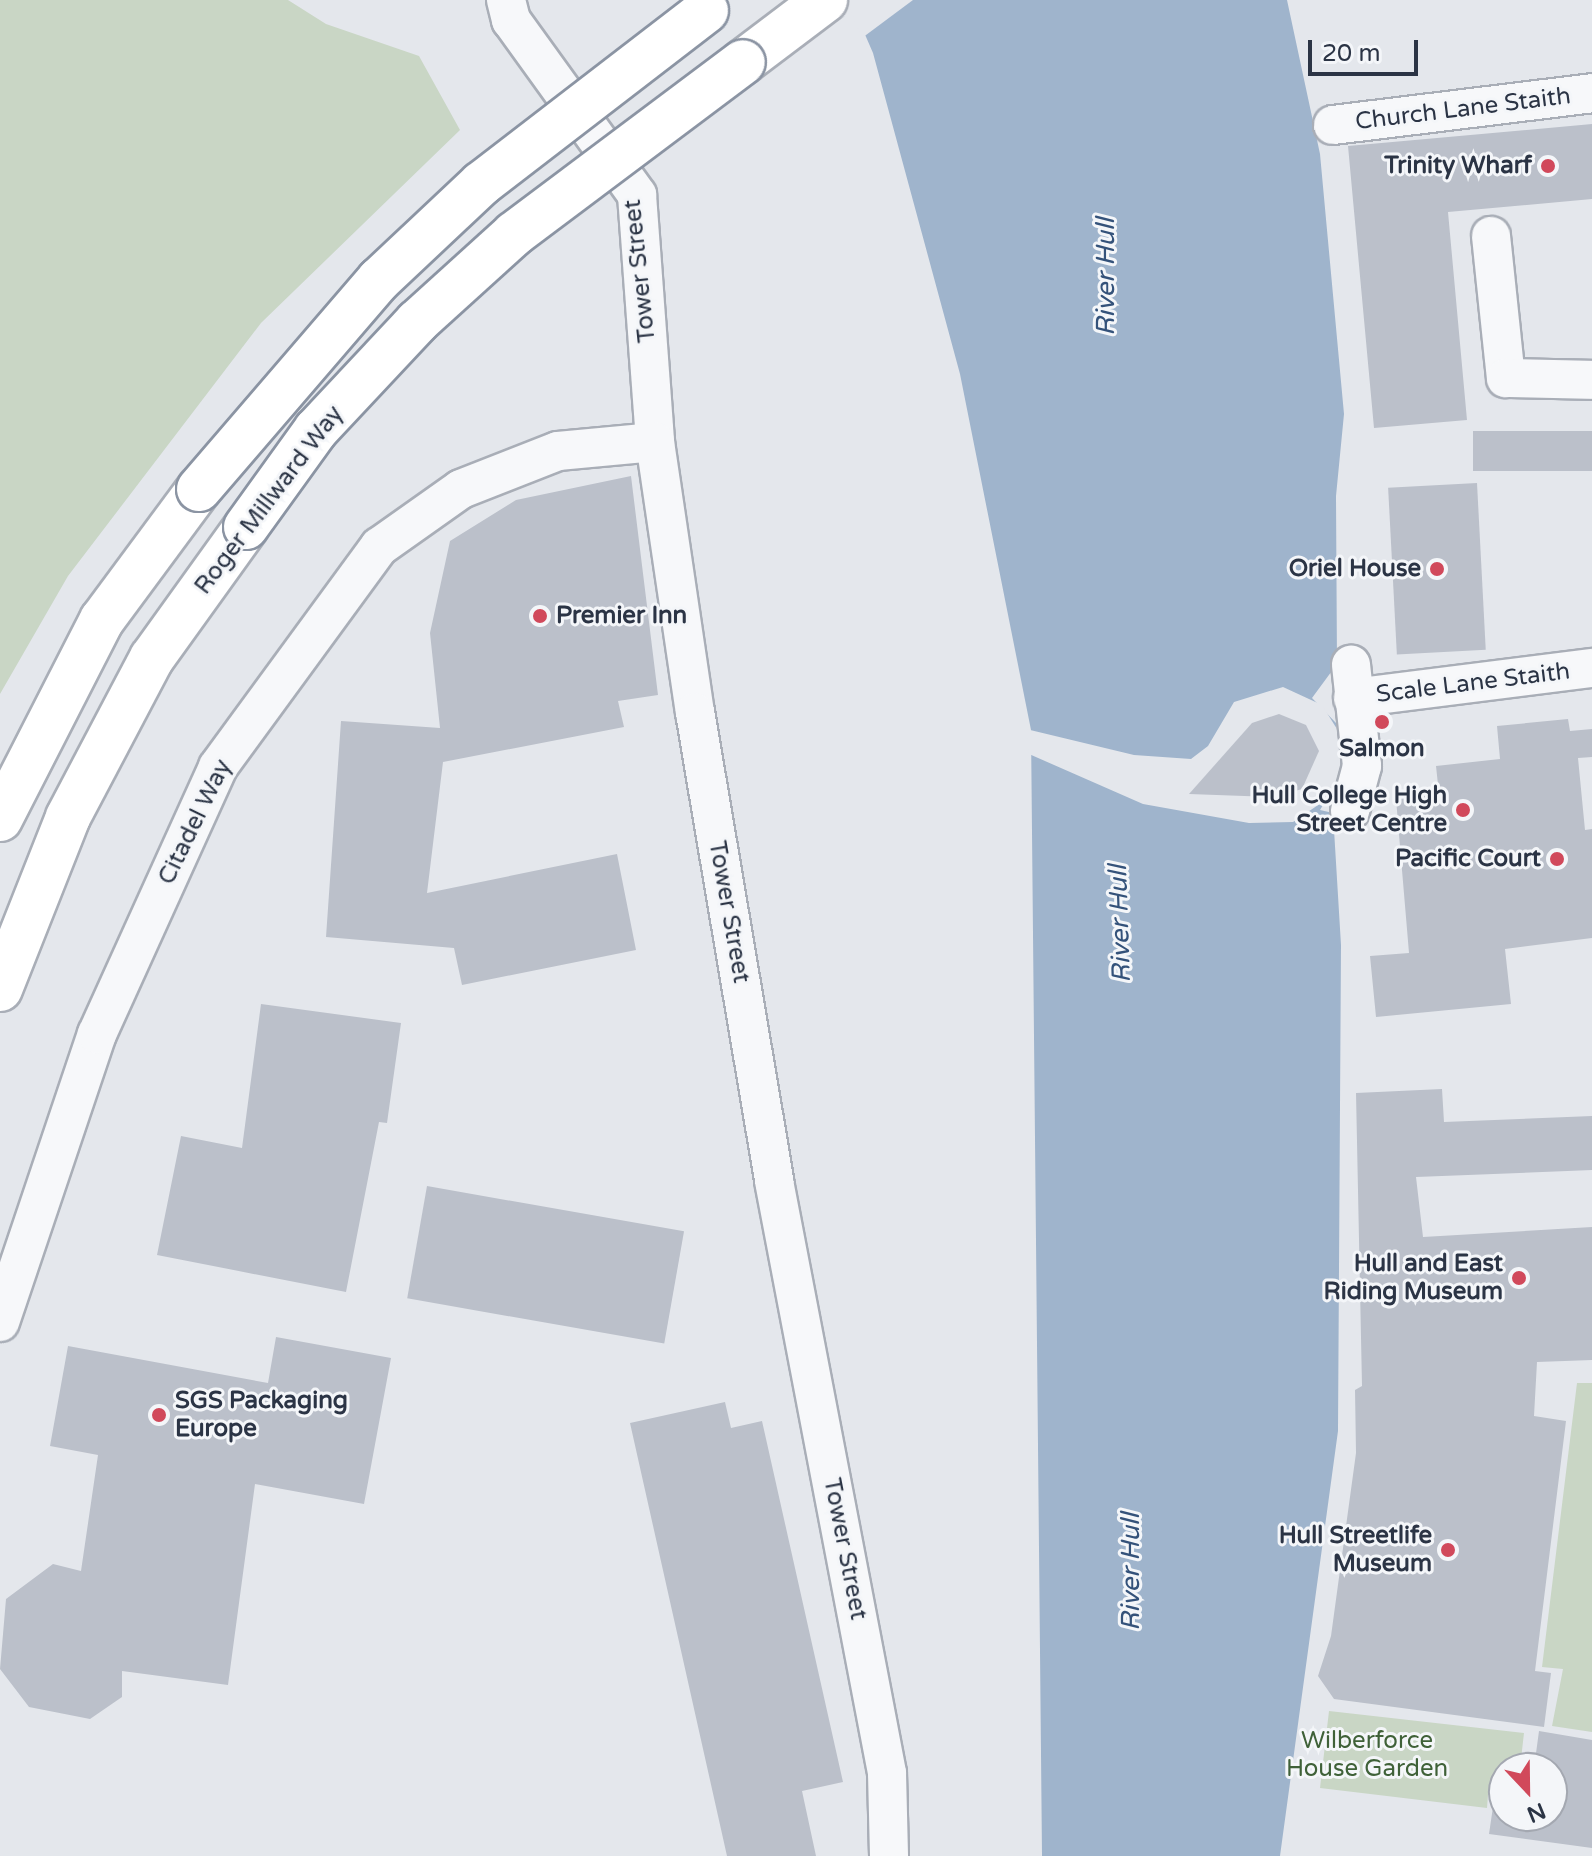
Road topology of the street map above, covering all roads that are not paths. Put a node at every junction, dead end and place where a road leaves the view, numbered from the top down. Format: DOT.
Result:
graph roads {
  1 [pos="506,0"];
  2 [pos="721,0"];
  3 [pos="825,0"];
  4 [pos="1592,93"];
  5 [pos="1333,125"];
  6 [pos="1491,236"];
  7 [pos="1592,380"];
  8 [pos="655,442"];
  9 [pos="1592,668"];
  10 [pos="1350,811"];
  11 [pos="0,819"];
  12 [pos="0,989"];
  13 [pos="0,1322"];
  14 [pos="889,1856"];
  1 -- 8 [label="street, Tower Street"];
  2 -- 11 [label="highway, bridge"];
  3 -- 12 [label="highway, Roger Millward Way, bridge"];
  4 -- 5 [label="street, Church Lane Staith"];
  6 -- 7 [label="street"];
  8 -- 13 [label="street, Citadel Way"];
  8 -- 14 [label="street, Tower Street"];
  9 -- 10 [label="street, Scale Lane Staith"];
}
